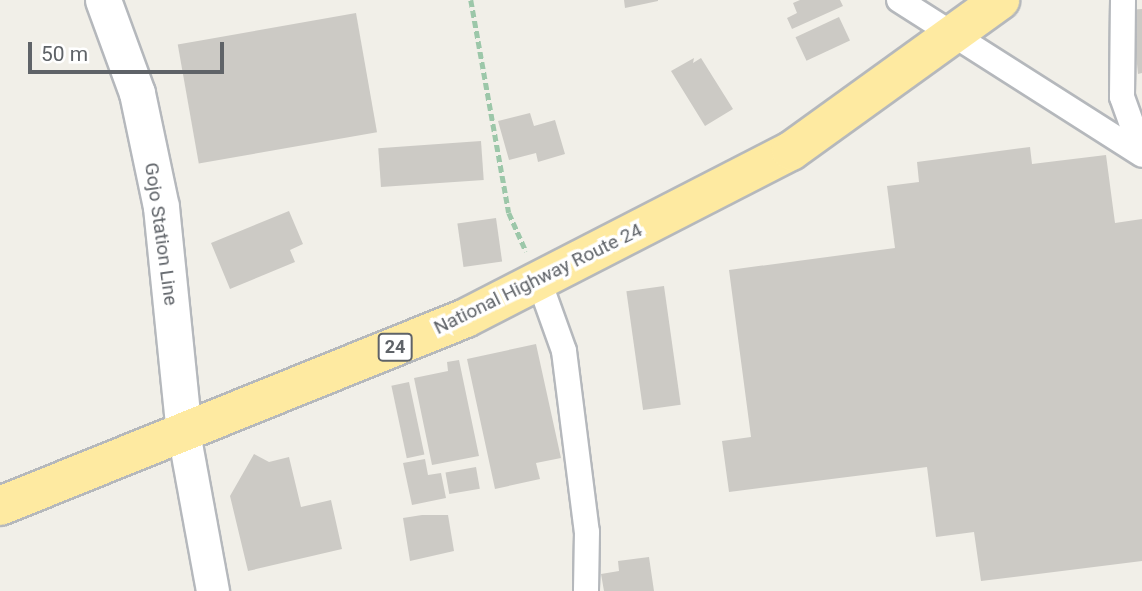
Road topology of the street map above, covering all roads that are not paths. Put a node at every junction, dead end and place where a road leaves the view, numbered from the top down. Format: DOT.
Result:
graph roads {
  1 [pos="103,0"];
  2 [pos="899,0"];
  3 [pos="1000,0"];
  4 [pos="1123,0"];
  5 [pos="954,37"];
  6 [pos="1142,154"];
  7 [pos="539,281"];
  8 [pos="184,433"];
  9 [pos="0,506"];
  10 [pos="214,591"];
  11 [pos="586,591"];
  1 -- 8 [label="main road, Gojo Station Line"];
  2 -- 5 [label="street"];
  3 -- 5 [label="highway, National Highway Route 24 / 24"];
  4 -- 6 [label="street"];
  5 -- 6 [label="street"];
  5 -- 7 [label="highway, National Highway Route 24 / 24"];
  7 -- 8 [label="highway, National Highway Route 24 / 24"];
  7 -- 11 [label="street"];
  8 -- 9 [label="highway, National Highway Route 24 / 24"];
  8 -- 10 [label="street"];
}
